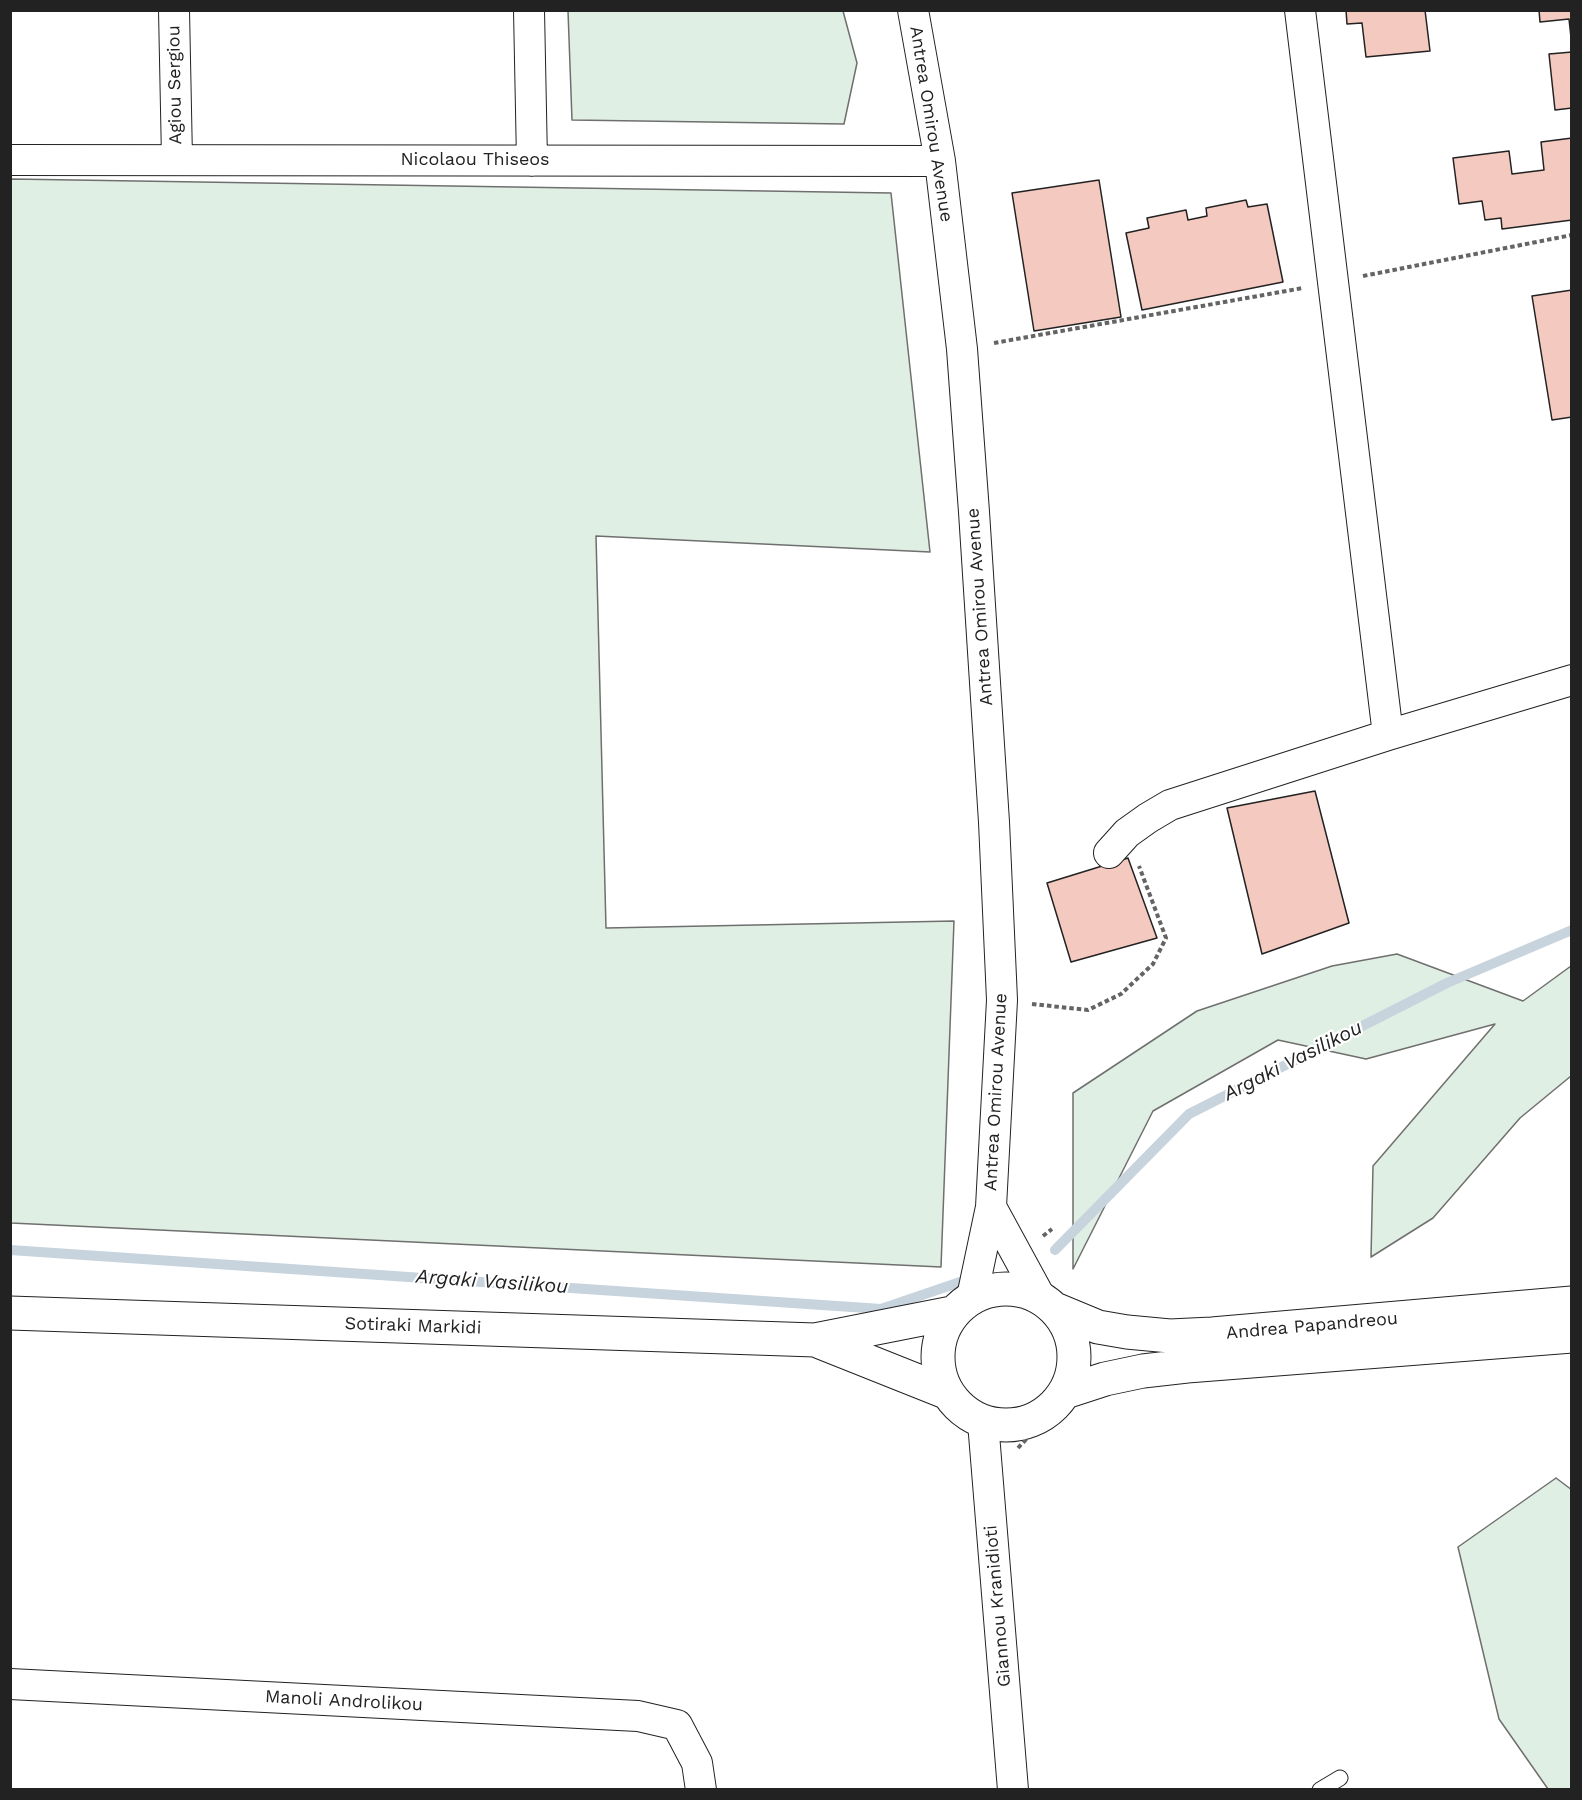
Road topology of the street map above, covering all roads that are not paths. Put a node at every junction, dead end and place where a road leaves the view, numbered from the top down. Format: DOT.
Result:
graph roads {
  1 [pos="174,10"];
  2 [pos="529,10"];
  3 [pos="913,10"];
  4 [pos="1300,10"];
  5 [pos="177,159"];
  6 [pos="10,160"];
  7 [pos="532,160"];
  8 [pos="940,161"];
  9 [pos="1572,680"];
  10 [pos="1388,735"];
  11 [pos="1118,843"];
  12 [pos="991,1207"];
  13 [pos="1572,1303"];
  14 [pos="1048,1304"];
  15 [pos="962,1305"];
  16 [pos="10,1313"];
  17 [pos="1572,1336"];
  18 [pos="815,1340"];
  19 [pos="1065,1392"];
  20 [pos="948,1393"];
  21 [pos="983,1422"];
  22 [pos="10,1684"];
  23 [pos="1340,1778"];
  24 [pos="701,1790"];
  25 [pos="1013,1790"];
  26 [pos="1320,1790"];
  1 -- 5 [label="street, Agiou Sergiou"];
  2 -- 7 [label="street"];
  3 -- 8 [label="street, Antrea Omirou Avenue"];
  4 -- 10 [label="street"];
  5 -- 6 [label="street, Nicolaou Thiseos"];
  5 -- 7 [label="street, Nicolaou Thiseos"];
  7 -- 8 [label="street, Nicolaou Thiseos"];
  8 -- 12 [label="street, Antrea Omirou Avenue"];
  9 -- 10 [label="street"];
  10 -- 11 [label="street"];
  12 -- 14 [label="street, Antrea Omirou Avenue"];
  12 -- 15 [label="street, Antrea Omirou Avenue"];
  13 -- 14 [label="street, Andrea Papandreou"];
  14 -- 15 [label="street"];
  14 -- 19 [label="street"];
  15 -- 18 [label="street, Sotiraki Markidi"];
  15 -- 20 [label="street"];
  16 -- 18 [label="street, Sotiraki Markidi"];
  17 -- 19 [label="street, Andrea Papandreou"];
  18 -- 20 [label="street, Sotiraki Markidi"];
  19 -- 21 [label="street"];
  20 -- 21 [label="street"];
  21 -- 25 [label="street, Giannou Kranidioti"];
  22 -- 24 [label="street, Manoli Androlikou"];
  23 -- 26 [label="lane"];
}
